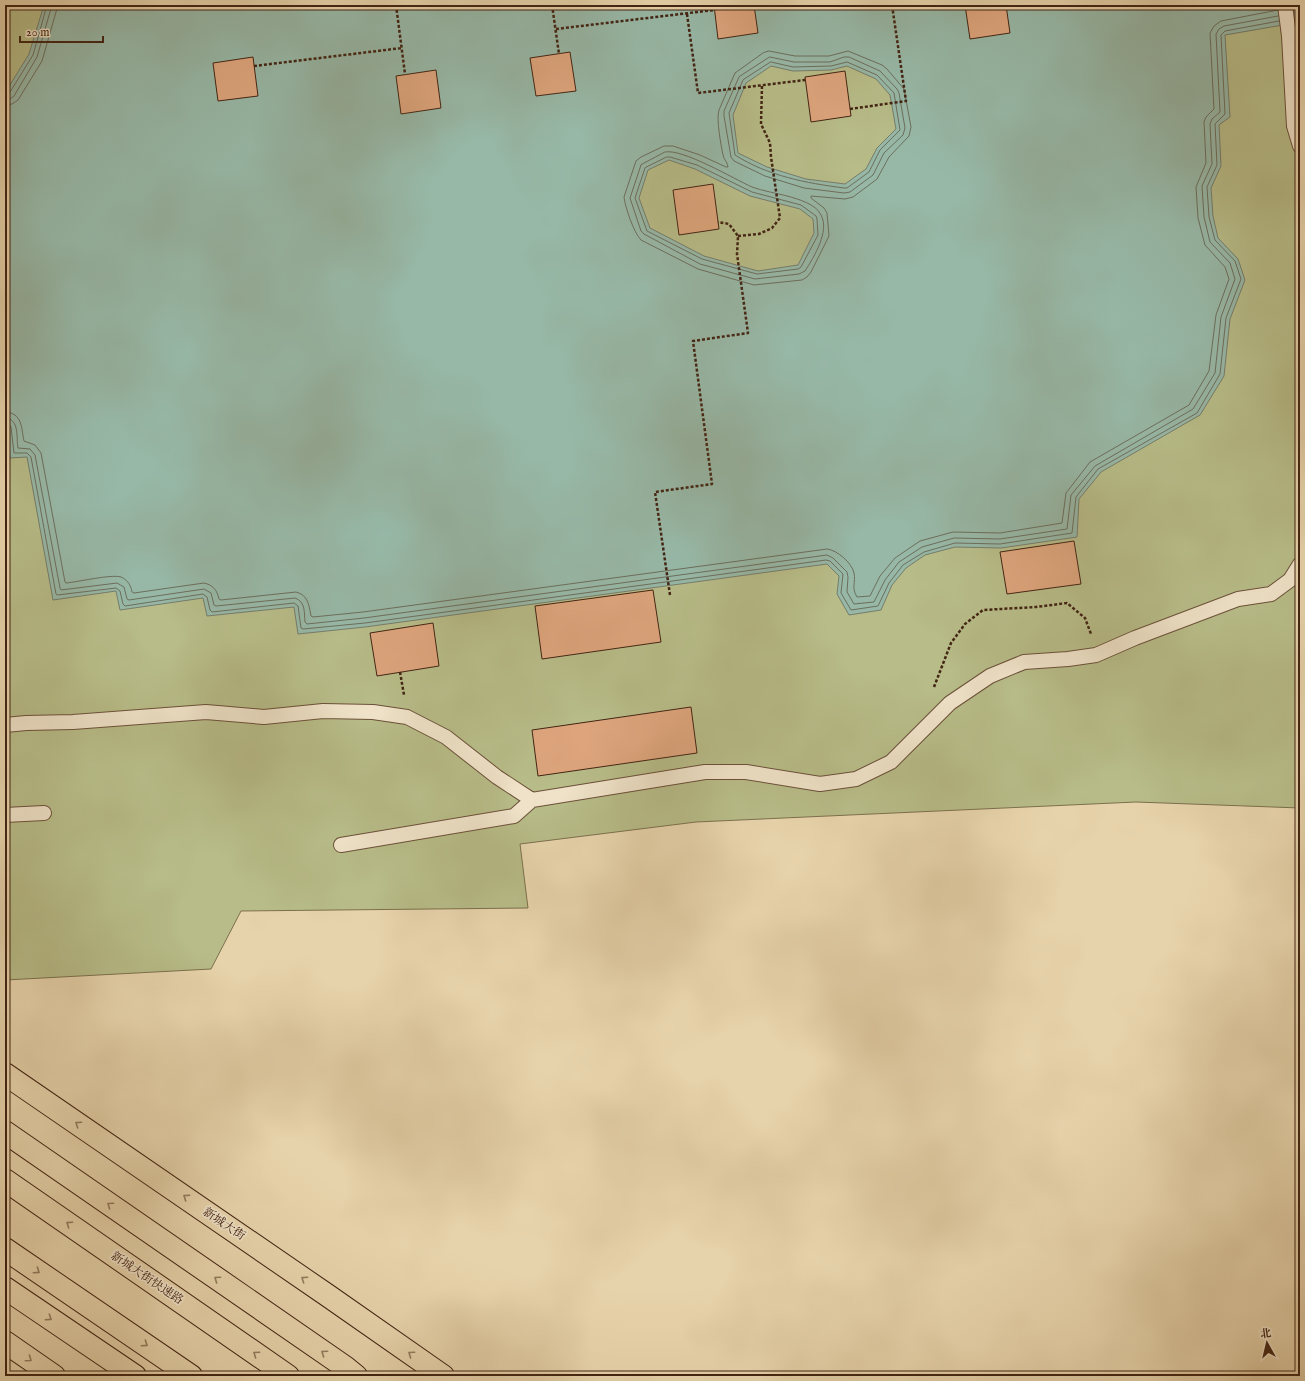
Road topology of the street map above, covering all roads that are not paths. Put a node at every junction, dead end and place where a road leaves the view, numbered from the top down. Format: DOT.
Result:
graph roads {
  1 [pos="1285,5"];
  2 [pos="1300,146"];
  3 [pos="1300,564"];
  4 [pos="5,725"];
  5 [pos="532,800"];
  6 [pos="44,813"];
  7 [pos="5,815"];
  8 [pos="341,845"];
  9 [pos="5,1074"];
  10 [pos="5,1132"];
  11 [pos="5,1180"];
  12 [pos="5,1249"];
  13 [pos="5,1288"];
  14 [pos="5,1342"];
  15 [pos="54,1376"];
  16 [pos="135,1376"];
  17 [pos="191,1376"];
  18 [pos="288,1376"];
  19 [pos="356,1376"];
  20 [pos="443,1376"];
  1 -- 2 [label="lane"];
  3 -- 5 [label="lane"];
  4 -- 5 [label="lane"];
  5 -- 8 [label="lane"];
  6 -- 7 [label="lane"];
  20 -- 9 [label="main road, 新城大街, one-way"];
  19 -- 10 [label="main road, one-way"];
  18 -- 11 [label="main road, 新城大街快速路, one-way"];
  12 -- 17 [label="main road, one-way"];
  13 -- 16 [label="main road, one-way"];
  14 -- 15 [label="main road, one-way"];
}
